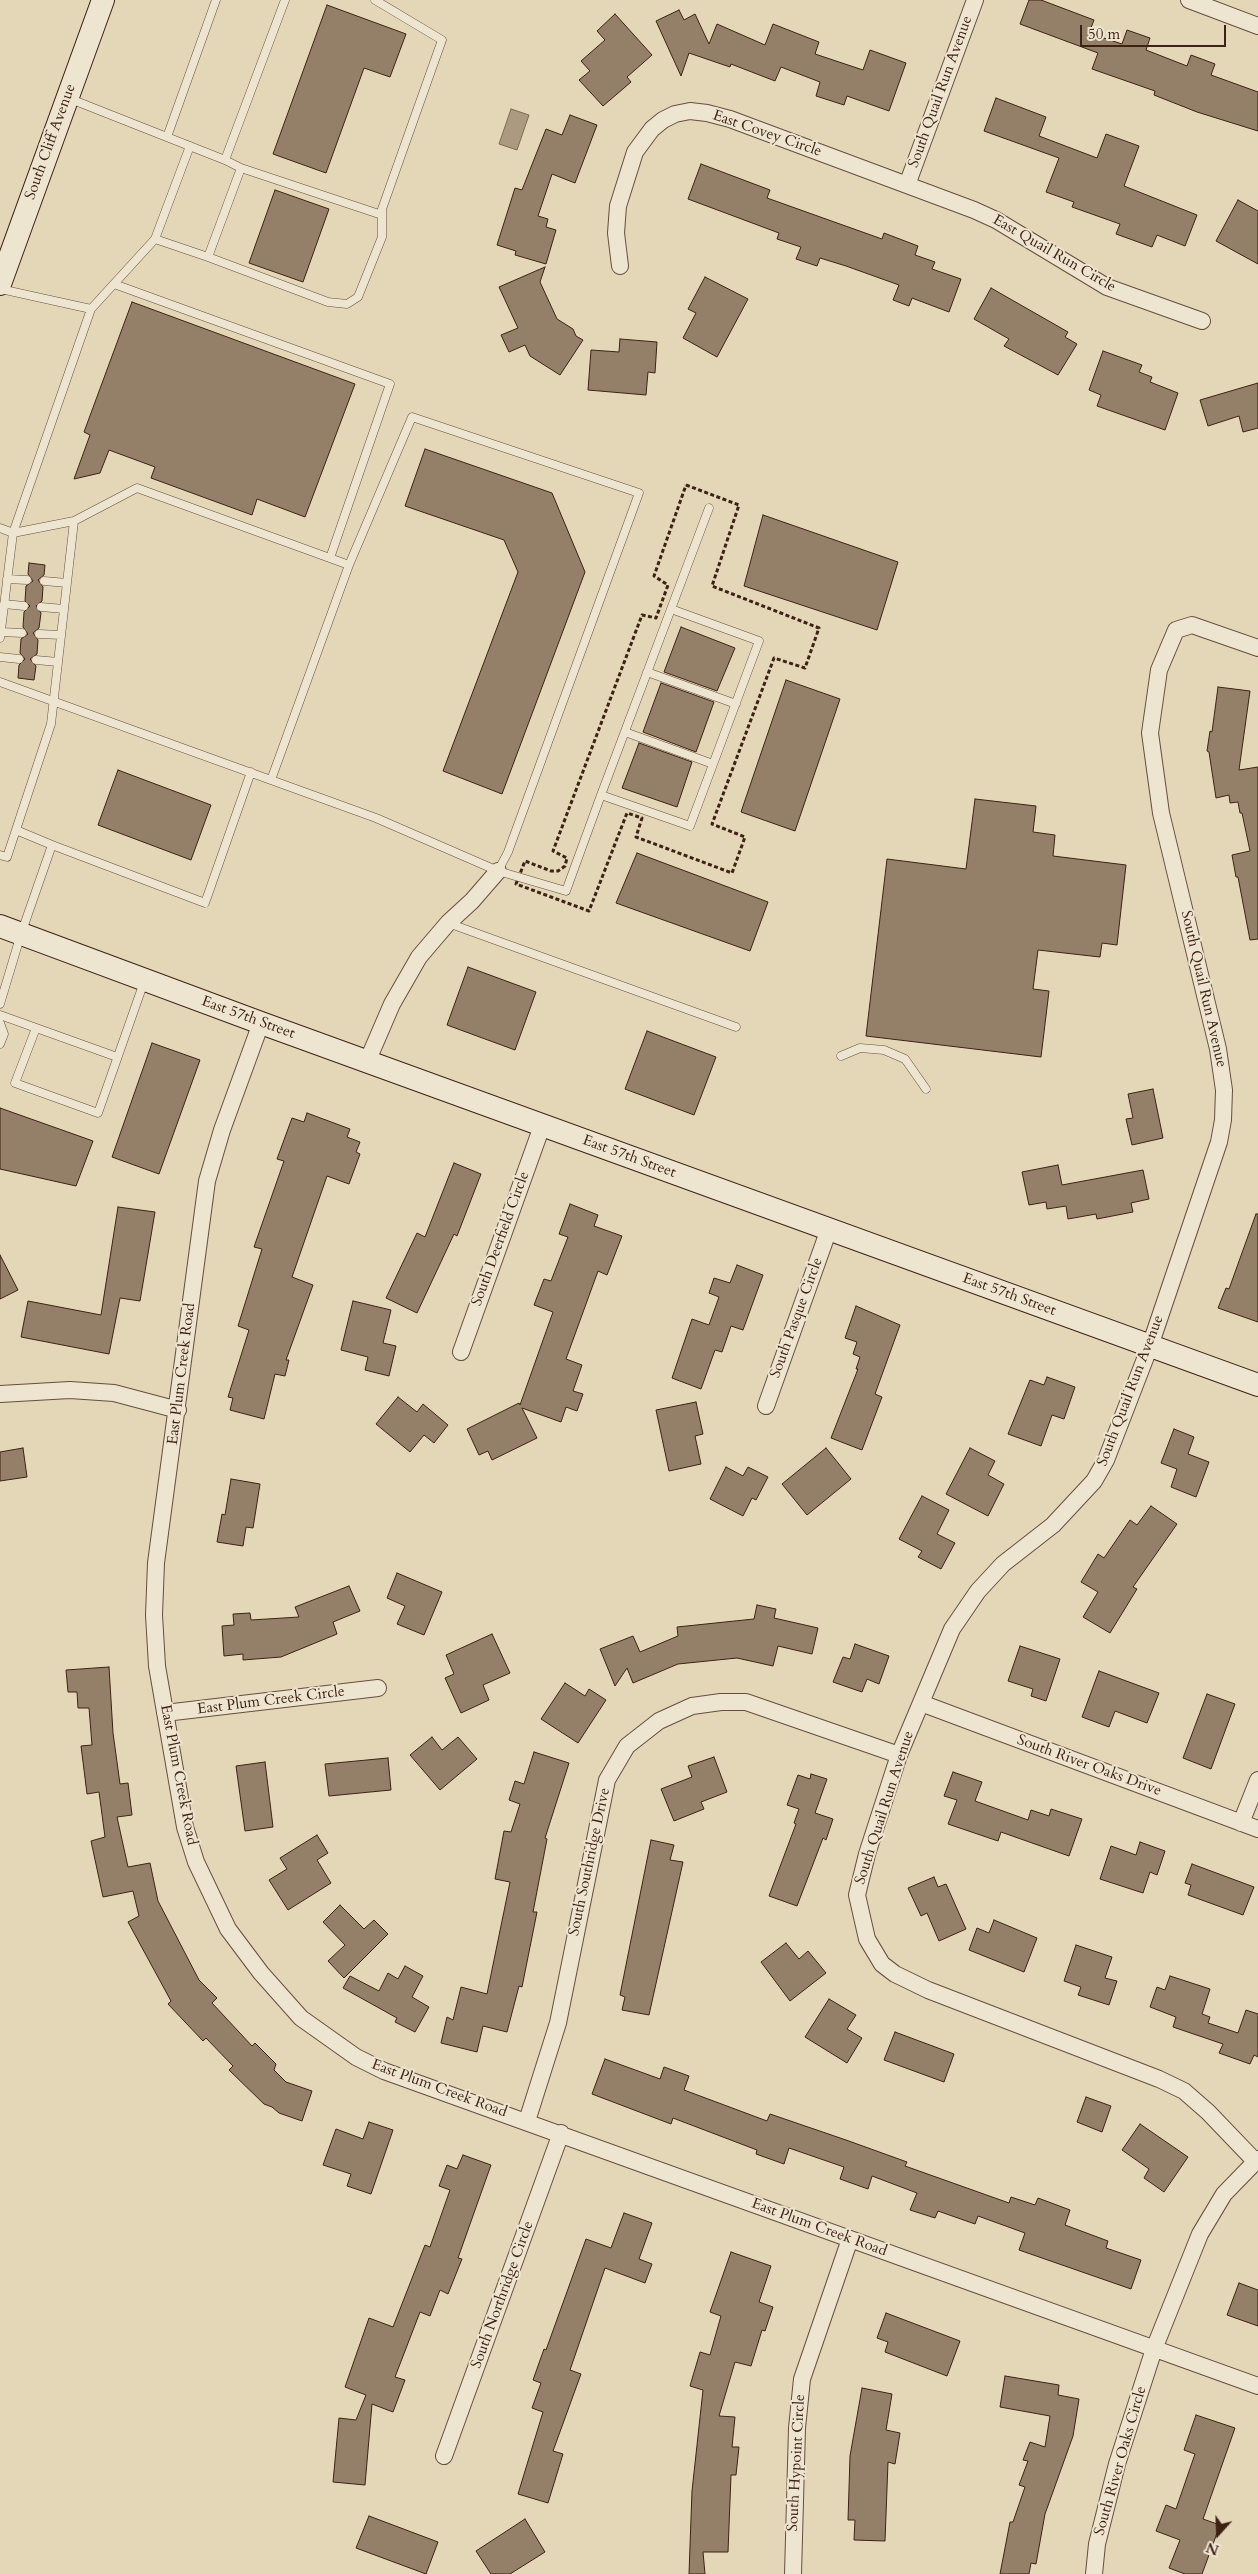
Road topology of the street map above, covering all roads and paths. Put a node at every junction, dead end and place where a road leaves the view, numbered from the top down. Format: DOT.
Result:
graph roads {
  1 [pos="103,0"];
  2 [pos="216,0"];
  3 [pos="285,0"];
  4 [pos="375,0"];
  5 [pos="975,0"];
  6 [pos="1189,0"];
  7 [pos="1258,26"];
  8 [pos="67,98"];
  9 [pos="167,137"];
  10 [pos="190,146"];
  11 [pos="224,160"];
  12 [pos="241,168"];
  13 [pos="907,185"];
  14 [pos="382,215"];
  15 [pos="155,239"];
  16 [pos="208,257"];
  17 [pos="620,266"];
  18 [pos="0,284"];
  19 [pos="114,284"];
  20 [pos="0,289"];
  21 [pos="91,309"];
  22 [pos="1202,321"];
  23 [pos="709,508"];
  24 [pos="74,521"];
  25 [pos="0,528"];
  26 [pos="13,533"];
  27 [pos="330,558"];
  28 [pos="349,565"];
  29 [pos="7,579"];
  30 [pos="27,580"];
  31 [pos="44,581"];
  32 [pos="67,583"];
  33 [pos="4,604"];
  34 [pos="24,606"];
  35 [pos="41,607"];
  36 [pos="64,609"];
  37 [pos="671,609"];
  38 [pos="22,633"];
  39 [pos="39,634"];
  40 [pos="0,635"];
  41 [pos="61,635"];
  42 [pos="1258,648"];
  43 [pos="0,657"];
  44 [pos="19,659"];
  45 [pos="36,660"];
  46 [pos="58,662"];
  47 [pos="647,672"];
  48 [pos="0,682"];
  49 [pos="54,701"];
  50 [pos="736,704"];
  51 [pos="625,732"];
  52 [pos="713,764"];
  53 [pos="251,772"];
  54 [pos="271,780"];
  55 [pos="602,795"];
  56 [pos="16,830"];
  57 [pos="52,845"];
  58 [pos="0,855"];
  59 [pos="498,871"];
  60 [pos="519,877"];
  61 [pos="448,923"];
  62 [pos="0,926"];
  63 [pos="21,934"];
  64 [pos="145,980"];
  65 [pos="0,1004"];
  66 [pos="0,1016"];
  67 [pos="0,1023"];
  68 [pos="261,1024"];
  69 [pos="736,1027"];
  70 [pos="36,1028"];
  71 [pos="0,1044"];
  72 [pos="841,1056"];
  73 [pos="118,1057"];
  74 [pos="367,1062"];
  75 [pos="926,1089"];
  76 [pos="542,1126"];
  77 [pos="829,1230"];
  78 [pos="1150,1346"];
  79 [pos="461,1352"];
  80 [pos="1258,1385"];
  81 [pos="0,1394"];
  82 [pos="766,1406"];
  83 [pos="178,1410"];
  84 [pos="378,1688"];
  85 [pos="921,1703"];
  86 [pos="165,1713"];
  87 [pos="899,1754"];
  88 [pos="1258,1780"];
  89 [pos="1242,1823"];
  90 [pos="1258,1829"];
  91 [pos="527,2121"];
  92 [pos="561,2134"];
  93 [pos="1256,2160"];
  94 [pos="850,2239"];
  95 [pos="1154,2349"];
  96 [pos="1258,2386"];
  97 [pos="444,2456"];
  98 [pos="793,2574"];
  99 [pos="1094,2574"];
  1 -- 8 [label="main road, South Cliff Avenue"];
  2 -- 9 [label="lane"];
  3 -- 11 [label="lane"];
  4 -- 14 [label="lane"];
  5 -- 13 [label="street, South Quail Run Avenue"];
  6 -- 7 [label="street"];
  8 -- 9 [label="lane"];
  8 -- 18 [label="main road, South Cliff Avenue"];
  9 -- 10 [label="lane"];
  10 -- 11 [label="lane"];
  10 -- 15 [label="lane"];
  11 -- 12 [label="lane"];
  12 -- 14 [label="lane"];
  12 -- 16 [label="lane"];
  13 -- 17 [label="street, East Covey Circle"];
  13 -- 22 [label="street, East Quail Run Circle"];
  14 -- 16 [label="lane"];
  15 -- 16 [label="lane"];
  15 -- 19 [label="lane"];
  19 -- 21 [label="lane"];
  19 -- 27 [label="lane"];
  20 -- 21 [label="lane"];
  21 -- 26 [label="lane"];
  23 -- 37 [label="lane"];
  24 -- 26 [label="lane"];
  24 -- 27 [label="lane"];
  24 -- 32 [label="lane"];
  25 -- 26 [label="lane"];
  26 -- 29 [label="lane"];
  27 -- 28 [label="lane"];
  28 -- 54 [label="lane"];
  28 -- 59 [label="lane"];
  29 -- 30 [label="lane"];
  29 -- 33 [label="lane"];
  31 -- 32 [label="lane"];
  32 -- 36 [label="lane"];
  33 -- 34 [label="lane"];
  33 -- 40 [label="lane"];
  35 -- 36 [label="lane"];
  36 -- 41 [label="lane"];
  37 -- 47 [label="lane"];
  37 -- 50 [label="lane"];
  38 -- 40 [label="lane"];
  39 -- 41 [label="lane"];
  41 -- 46 [label="lane"];
  42 -- 78 [label="street, South Quail Run Avenue"];
  43 -- 44 [label="lane"];
  45 -- 46 [label="lane"];
  46 -- 49 [label="lane"];
  47 -- 50 [label="lane"];
  47 -- 51 [label="lane"];
  48 -- 49 [label="lane"];
  49 -- 53 [label="lane"];
  49 -- 56 [label="lane"];
  50 -- 52 [label="lane"];
  51 -- 52 [label="lane"];
  51 -- 55 [label="lane"];
  52 -- 55 [label="lane"];
  53 -- 54 [label="lane"];
  53 -- 57 [label="lane"];
  54 -- 59 [label="lane"];
  55 -- 60 [label="lane"];
  56 -- 57 [label="lane"];
  56 -- 58 [label="lane"];
  57 -- 63 [label="lane"];
  59 -- 60 [label="lane"];
  59 -- 61 [label="street"];
  60 -- 60 [label="path"];
  61 -- 69 [label="lane"];
  61 -- 74 [label="street"];
  62 -- 63 [label="main road, East 57th Street"];
  63 -- 64 [label="main road, East 57th Street"];
  63 -- 65 [label="lane"];
  64 -- 68 [label="main road, East 57th Street"];
  64 -- 73 [label="lane"];
  66 -- 70 [label="lane"];
  67 -- 71 [label="lane"];
  68 -- 74 [label="main road, East 57th Street"];
  68 -- 83 [label="street, East Plum Creek Road"];
  70 -- 73 [label="lane"];
  70 -- 73 [label="lane"];
  72 -- 75 [label="lane"];
  74 -- 76 [label="main road, East 57th Street"];
  76 -- 77 [label="main road, East 57th Street"];
  76 -- 79 [label="street, South Deerfield Circle"];
  77 -- 78 [label="main road, East 57th Street"];
  77 -- 82 [label="street, South Pasque Circle"];
  78 -- 80 [label="main road, East 57th Street"];
  78 -- 85 [label="street, South Quail Run Avenue"];
  81 -- 83 [label="street"];
  83 -- 86 [label="street, East Plum Creek Road"];
  84 -- 86 [label="street, East Plum Creek Circle"];
  85 -- 87 [label="street, South Quail Run Avenue"];
  85 -- 89 [label="street, South River Oaks Drive"];
  86 -- 91 [label="street, East Plum Creek Road"];
  87 -- 91 [label="street, South Southridge Drive"];
  87 -- 93 [label="street, South Quail Run Avenue"];
  88 -- 89 [label="street"];
  89 -- 90 [label="street, South River Oaks Drive"];
  91 -- 92 [label="street, East Plum Creek Road"];
  92 -- 94 [label="street, East Plum Creek Road"];
  92 -- 97 [label="street, South Northridge Circle"];
  93 -- 95 [label="street"];
  94 -- 95 [label="street, East Plum Creek Road"];
  94 -- 98 [label="street, South Hypoint Circle"];
  95 -- 96 [label="street, East Plum Creek Road"];
  95 -- 99 [label="street, South River Oaks Circle"];
}
